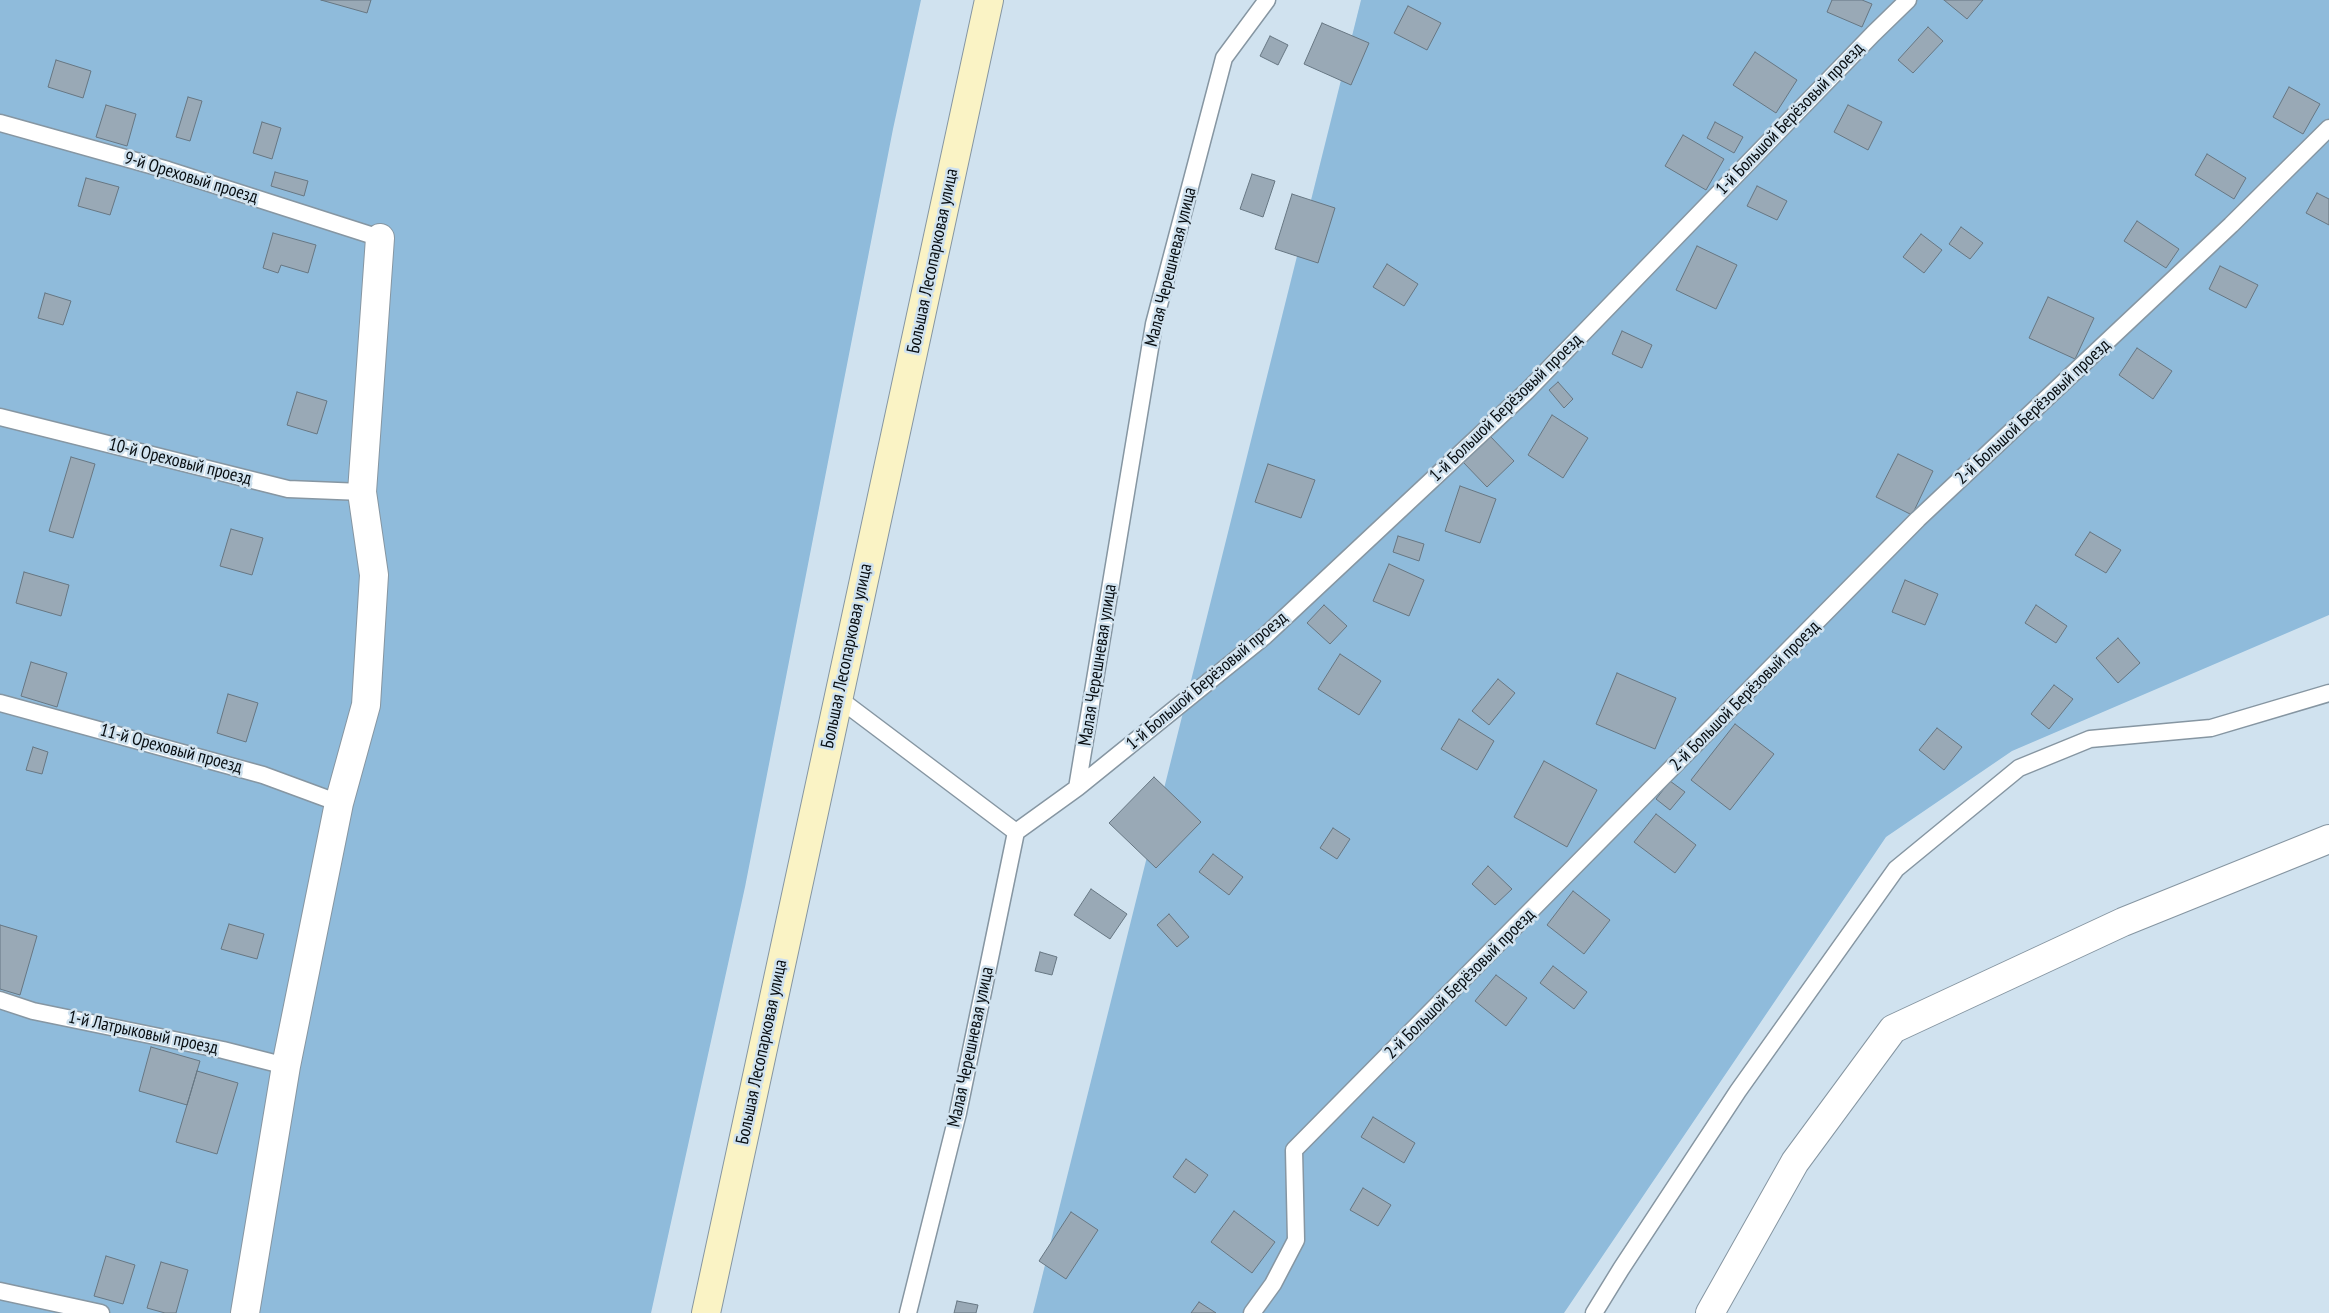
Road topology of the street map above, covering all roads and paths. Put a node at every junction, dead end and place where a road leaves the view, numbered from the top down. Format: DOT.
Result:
graph roads {
  1 [pos="989,0"];
  2 [pos="1267,0"];
  3 [pos="1908,0"];
  4 [pos="0,123"];
  5 [pos="2329,128"];
  6 [pos="380,238"];
  7 [pos="0,417"];
  8 [pos="362,492"];
  9 [pos="2329,692"];
  10 [pos="838,698"];
  11 [pos="0,703"];
  12 [pos="1077,788"];
  13 [pos="339,803"];
  14 [pos="1016,832"];
  15 [pos="2329,839"];
  16 [pos="0,1000"];
  17 [pos="286,1066"];
  18 [pos="0,1291"];
  19 [pos="101,1313"];
  20 [pos="245,1313"];
  21 [pos="706,1313"];
  22 [pos="908,1313"];
  23 [pos="1252,1313"];
  24 [pos="1594,1313"];
  25 [pos="1710,1313"];
  1 -- 10 [label="main road, Большая Лесопарковая улица"];
  2 -- 12 [label="lane, Малая Черешневая улица"];
  3 -- 12 [label="lane, 1-й Большой Берёзовый проезд"];
  4 -- 6 [label="lane, 9-й Ореховый проезд"];
  5 -- 23 [label="lane, 2-й Большой Берёзовый проезд"];
  6 -- 8 [label="street"];
  7 -- 8 [label="lane, 10-й Ореховый проезд"];
  8 -- 13 [label="street"];
  9 -- 24 [label="lane"];
  10 -- 14 [label="lane"];
  10 -- 21 [label="main road, Большая Лесопарковая улица"];
  11 -- 13 [label="lane, 11-й Ореховый проезд"];
  12 -- 14 [label="lane"];
  13 -- 17 [label="street"];
  14 -- 22 [label="lane, Малая Черешневая улица"];
  15 -- 25 [label="street"];
  16 -- 17 [label="lane, 1-й Латрыковый проезд"];
  17 -- 20 [label="street"];
  18 -- 19 [label="lane"];
}
